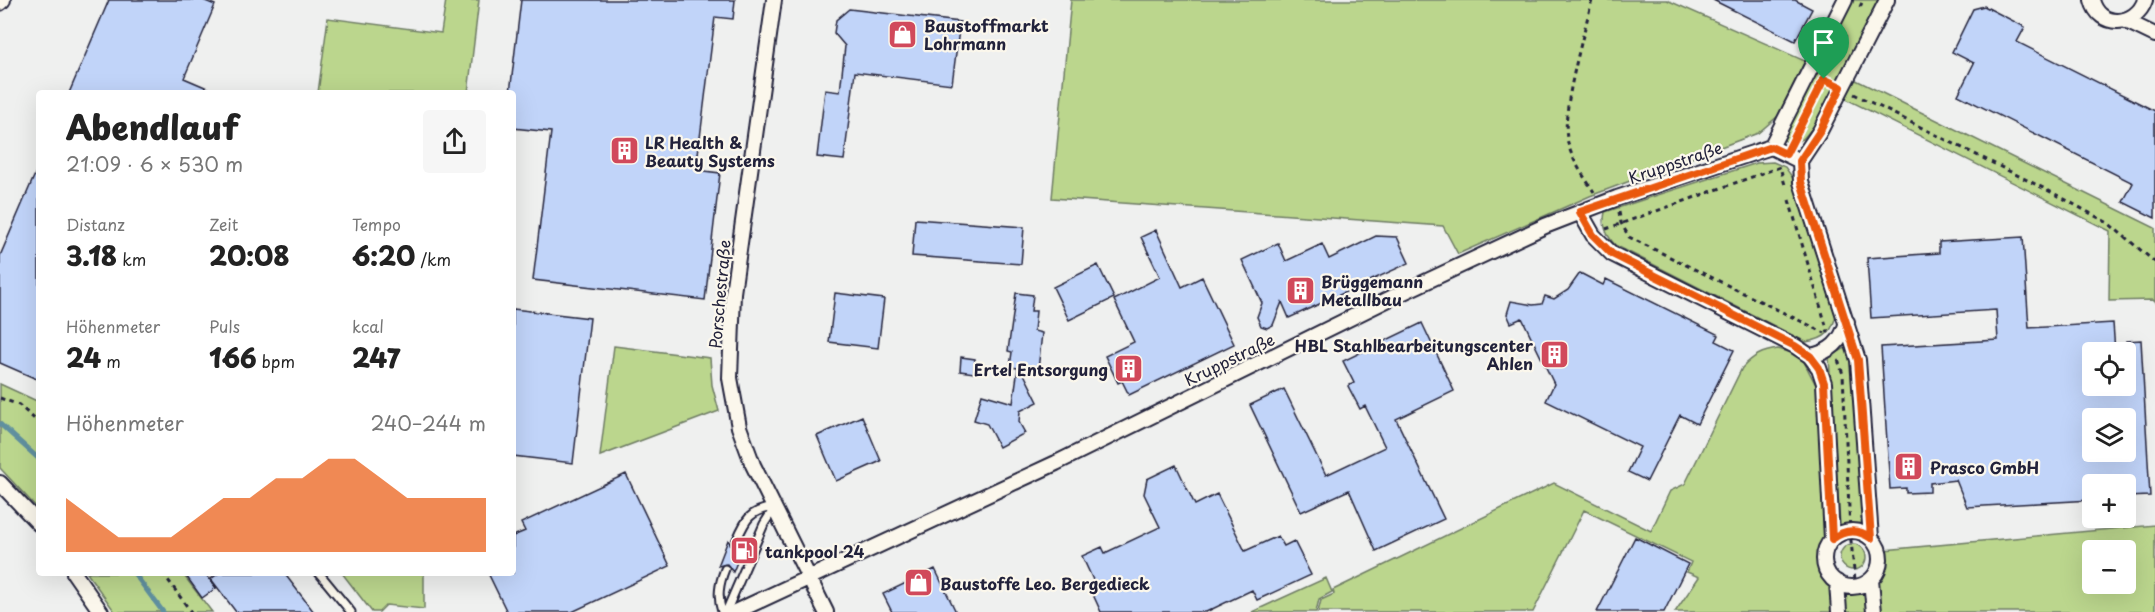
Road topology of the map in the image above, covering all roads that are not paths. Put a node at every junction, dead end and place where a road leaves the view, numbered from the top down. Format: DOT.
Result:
graph roads {
  1 [pos="774,0"];
  2 [pos="1845,0"];
  3 [pos="1887,0"];
  4 [pos="2145,0"];
  5 [pos="2089,2"];
  6 [pos="2126,21"];
  7 [pos="2155,35"];
  8 [pos="1771,147"];
  9 [pos="1800,161"];
  10 [pos="1580,212"];
  11 [pos="1847,322"];
  12 [pos="1810,356"];
  13 [pos="0,483"];
  14 [pos="775,507"];
  15 [pos="36,521"];
  16 [pos="1871,538"];
  17 [pos="1832,539"];
  18 [pos="735,543"];
  19 [pos="725,569"];
  20 [pos="76,576"];
  21 [pos="321,576"];
  22 [pos="808,578"];
  23 [pos="1871,580"];
  24 [pos="1837,582"];
  25 [pos="101,612"];
  26 [pos="351,612"];
  27 [pos="724,612"];
  28 [pos="735,612"];
  29 [pos="826,612"];
  30 [pos="1839,612"];
  31 [pos="1874,612"];
  1 -- 14 [label="street, Porschestraße"];
  2 -- 8 [label="street"];
  3 -- 9 [label="street"];
  4 -- 6 [label="street"];
  5 -- 6 [label="street"];
  6 -- 7 [label="street"];
  8 -- 9 [label="street"];
  8 -- 10 [label="street, Kruppstraße"];
  9 -- 11 [label="street"];
  10 -- 12 [label="street"];
  10 -- 22 [label="street, Kruppstraße"];
  11 -- 12 [label="street"];
  11 -- 16 [label="street"];
  12 -- 17 [label="street"];
  13 -- 15 [label="street"];
  14 -- 18 [label="lane"];
  14 -- 22 [label="street, Porschestraße"];
  14 -- 27 [label="lane"];
  16 -- 17 [label="street"];
  16 -- 23 [label="street"];
  17 -- 24 [label="street"];
  19 -- 27 [label="lane"];
  20 -- 25 [label="street"];
  21 -- 26 [label="lane"];
  22 -- 28 [label="street, Kruppstraße"];
  22 -- 29 [label="street"];
  23 -- 24 [label="street"];
  23 -- 31 [label="street"];
  24 -- 30 [label="street"];
}
